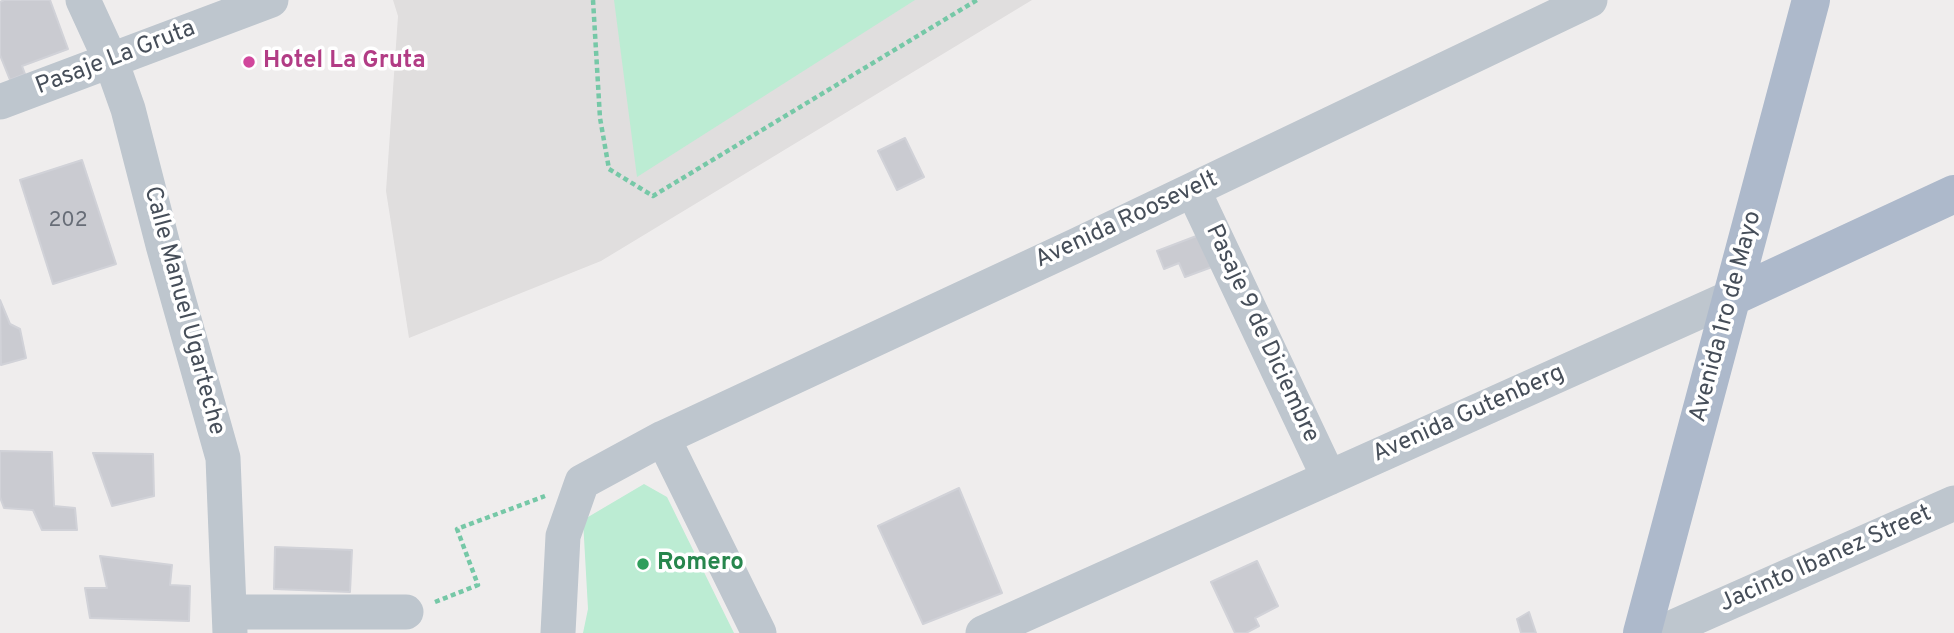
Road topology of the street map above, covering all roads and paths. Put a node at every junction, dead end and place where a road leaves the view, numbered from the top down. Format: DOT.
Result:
graph roads {
  1 [pos="83,0"];
  2 [pos="271,0"];
  3 [pos="593,0"];
  4 [pos="977,0"];
  5 [pos="1590,0"];
  6 [pos="1811,0"];
  7 [pos="111,61"];
  8 [pos="0,102"];
  9 [pos="1193,190"];
  10 [pos="1954,194"];
  11 [pos="1732,298"];
  12 [pos="663,438"];
  13 [pos="1329,478"];
  14 [pos="582,482"];
  15 [pos="1954,503"];
  16 [pos="406,612"];
  17 [pos="230,623"];
  18 [pos="558,633"];
  19 [pos="759,633"];
  20 [pos="983,633"];
  21 [pos="1642,633"];
  22 [pos="1660,633"];
  1 -- 7 [label="street, Calle Manuel Ugarteche"];
  2 -- 7 [label="street, Pasaje La Gruta"];
  3 -- 4 [label="path"];
  5 -- 9 [label="street, Avenida Roosevelt"];
  6 -- 11 [label="main road, Avenida 1ro de Mayo"];
  7 -- 8 [label="street, Pasaje La Gruta"];
  7 -- 17 [label="street, Calle Manuel Ugarteche"];
  9 -- 12 [label="street, Avenida Roosevelt"];
  9 -- 13 [label="street, Pasaje 9 de Diciembre"];
  10 -- 11 [label="main road, Avenida Gutenberg"];
  11 -- 13 [label="street, Avenida Gutenberg"];
  11 -- 21 [label="main road, Avenida 1ro de Mayo"];
  12 -- 14 [label="street, Avenida Roosevelt"];
  12 -- 19 [label="street"];
  13 -- 20 [label="street, Avenida Gutenberg"];
  14 -- 16 [label="path"];
  14 -- 18 [label="street"];
  15 -- 22 [label="street, Jacinto Ibanez Street"];
  16 -- 17 [label="street"];
}
